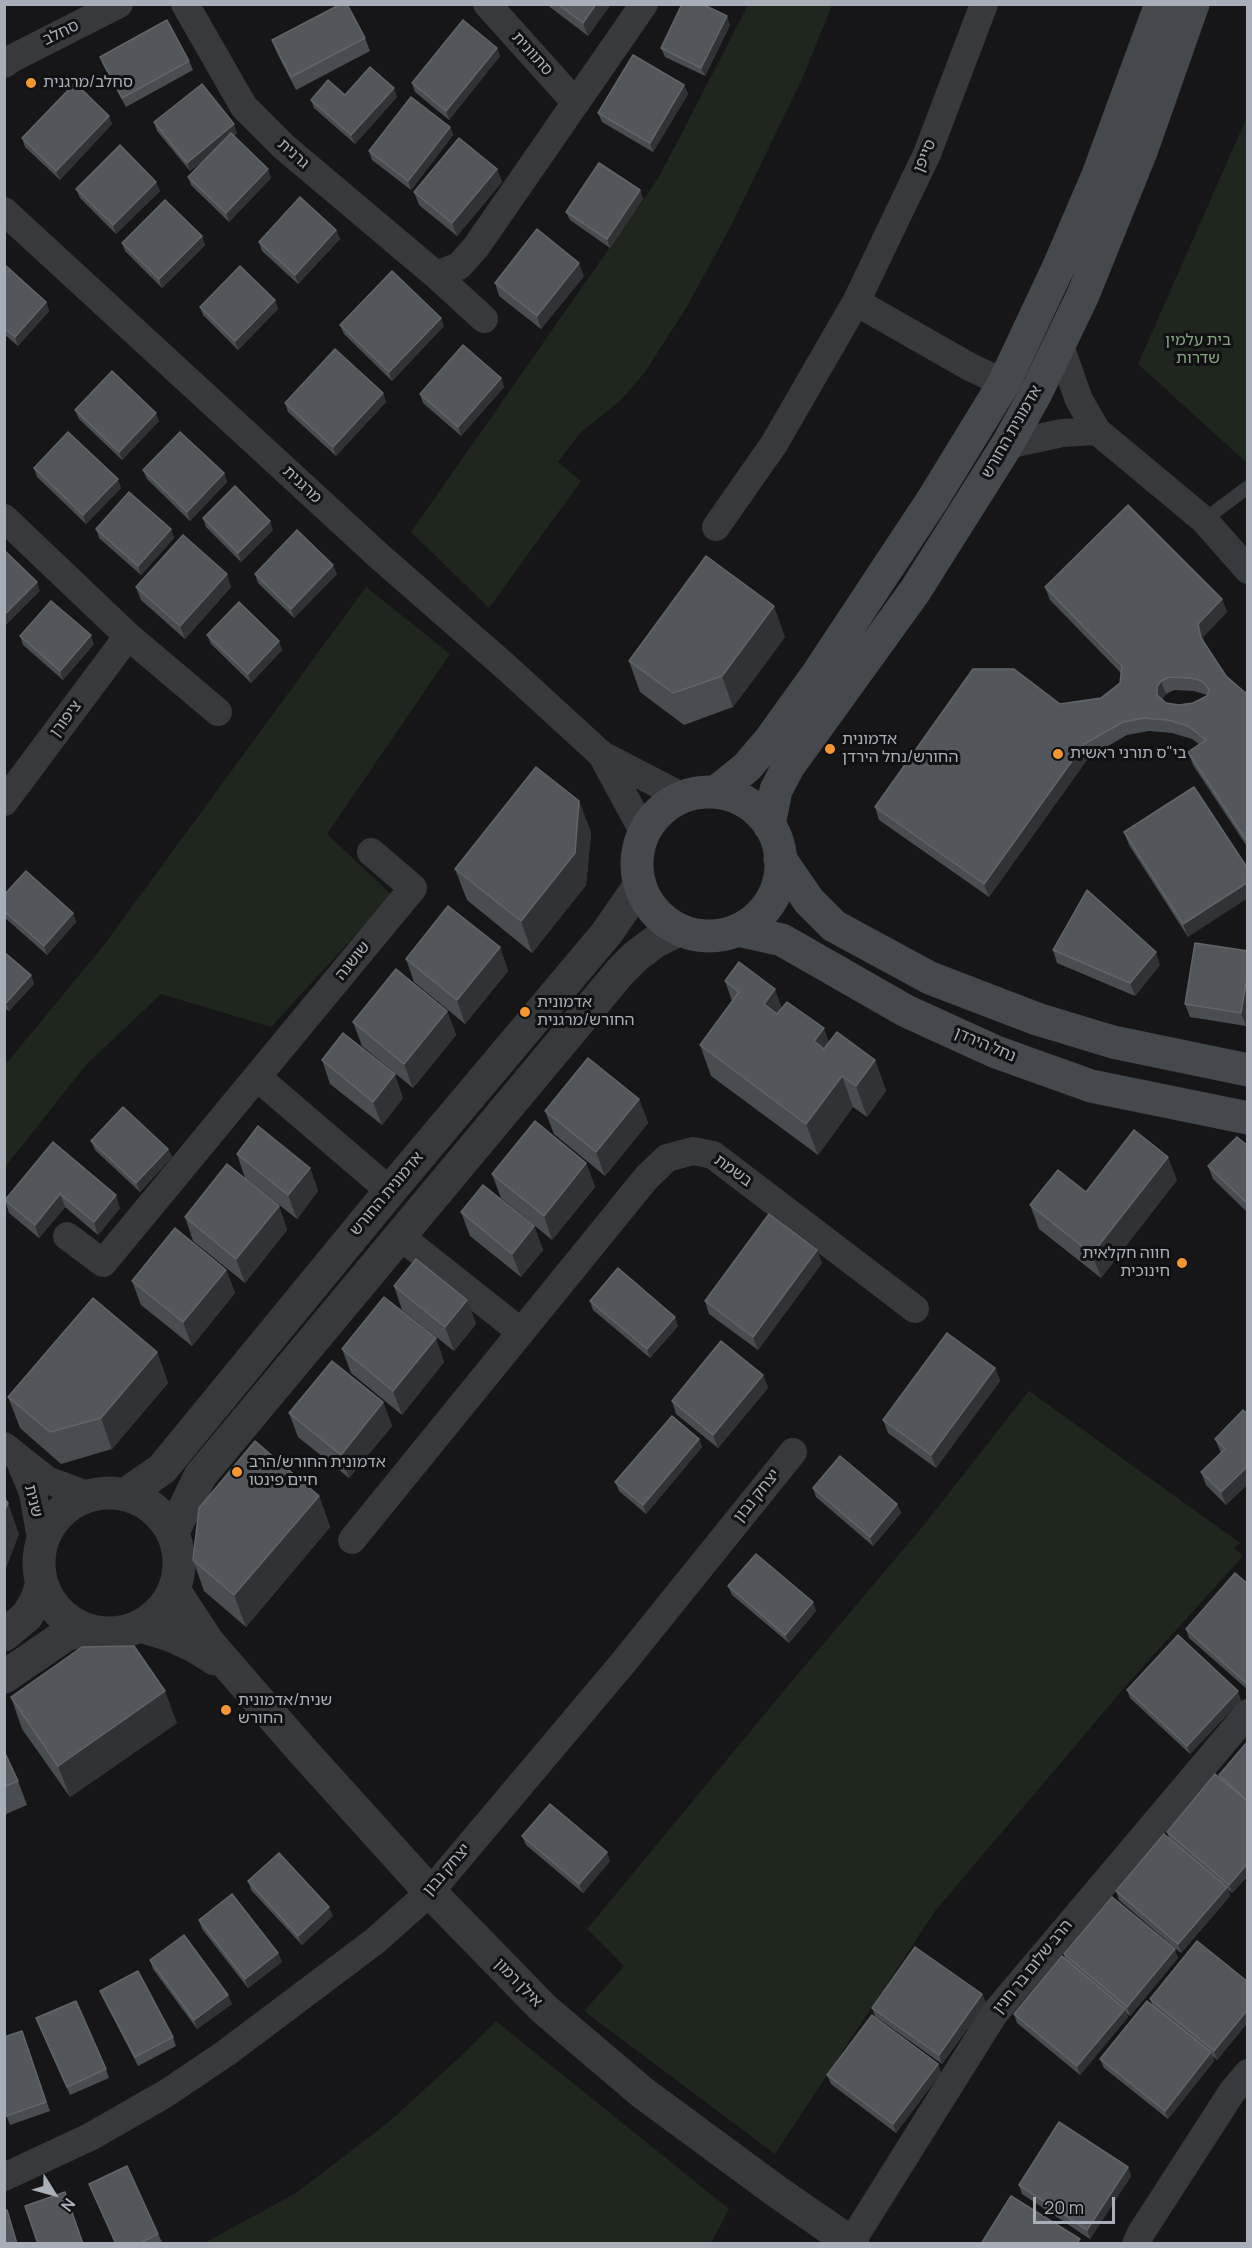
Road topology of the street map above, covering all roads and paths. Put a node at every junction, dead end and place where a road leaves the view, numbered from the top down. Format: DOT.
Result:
graph roads {
  1 [pos="119,4"];
  2 [pos="185,4"];
  3 [pos="487,4"];
  4 [pos="644,4"];
  5 [pos="984,4"];
  6 [pos="1161,4"];
  7 [pos="1193,4"];
  8 [pos="4,64"];
  9 [pos="576,103"];
  10 [pos="4,211"];
  11 [pos="436,275"];
  12 [pos="856,302"];
  13 [pos="484,319"];
  14 [pos="1059,343"];
  15 [pos="1004,383"];
  16 [pos="1097,431"];
  17 [pos="1007,445"];
  18 [pos="1248,487"];
  19 [pos="4,518"];
  20 [pos="1204,520"];
  21 [pos="716,527"];
  22 [pos="1248,570"];
  23 [pos="128,636"];
  24 [pos="218,712"];
  25 [pos="602,755"];
  26 [pos="716,792"];
  27 [pos="682,797"];
  28 [pos="5,801"];
  29 [pos="769,825"];
  30 [pos="644,833"];
  31 [pos="371,852"];
  32 [pos="780,860"];
  33 [pos="640,885"];
  34 [pos="679,930"];
  35 [pos="738,930"];
  36 [pos="1248,1070"];
  37 [pos="257,1077"];
  38 [pos="1248,1118"];
  39 [pos="390,1191"];
  40 [pos="67,1236"];
  41 [pos="401,1237"];
  42 [pos="915,1309"];
  43 [pos="521,1332"];
  44 [pos="12,1452"];
  45 [pos="793,1452"];
  46 [pos="126,1494"];
  47 [pos="90,1496"];
  48 [pos="173,1532"];
  49 [pos="352,1540"];
  50 [pos="42,1544"];
  51 [pos="41,1585"];
  52 [pos="174,1590"];
  53 [pos="140,1626"];
  54 [pos="89,1631"];
  55 [pos="4,1635"];
  56 [pos="231,1670"];
  57 [pos="4,1677"];
  58 [pos="1248,1713"];
  59 [pos="430,1892"];
  60 [pos="1248,2073"];
  61 [pos="4,2177"];
  62 [pos="1136,2240"];
  63 [pos="851,2243"];
  1 -- 8 [label="street, סחלב"];
  2 -- 11 [label="street, גרנית"];
  3 -- 9 [label="street, סתוונית"];
  4 -- 9 [label="street"];
  5 -- 12 [label="street, סייפן"];
  6 -- 15 [label="main road, אדמונית החורש"];
  7 -- 14 [label="main road, אדמונית החורש"];
  9 -- 11 [label="street"];
  10 -- 25 [label="street, מרגנית"];
  11 -- 13 [label="street, גרנית"];
  12 -- 15 [label="street"];
  12 -- 21 [label="street, סייפן"];
  14 -- 16 [label="street"];
  14 -- 17 [label="main road, אדמונית החורש"];
  15 -- 26 [label="main road, אדמונית החורש"];
  16 -- 17 [label="street"];
  16 -- 20 [label="street"];
  17 -- 29 [label="main road, אדמונית החורש"];
  18 -- 20 [label="lane"];
  19 -- 23 [label="street"];
  20 -- 22 [label="street"];
  23 -- 24 [label="street"];
  23 -- 28 [label="street, ציפורן"];
  25 -- 27 [label="street, מרגנית"];
  25 -- 30 [label="street, מרגנית"];
  26 -- 27 [label="main road"];
  26 -- 29 [label="main road"];
  27 -- 30 [label="main road"];
  29 -- 32 [label="main road"];
  30 -- 33 [label="main road"];
  31 -- 37 [label="street, שושנה"];
  32 -- 35 [label="main road"];
  32 -- 36 [label="main road"];
  33 -- 34 [label="main road"];
  33 -- 39 [label="street, אדמונית החורש"];
  34 -- 35 [label="main road"];
  34 -- 41 [label="street"];
  35 -- 38 [label="main road, נחל הירדן"];
  37 -- 39 [label="street"];
  37 -- 40 [label="street, שושנה"];
  39 -- 46 [label="street, אדמונית החורש"];
  41 -- 43 [label="street"];
  41 -- 48 [label="street"];
  42 -- 43 [label="street, בשמת"];
  43 -- 49 [label="street, בשמת"];
  44 -- 47 [label="street, שנית"];
  44 -- 50 [label="street, שנית"];
  45 -- 59 [label="street, יצחק נבון"];
  46 -- 47 [label="street"];
  46 -- 48 [label="street"];
  47 -- 50 [label="street"];
  48 -- 52 [label="street"];
  50 -- 51 [label="street"];
  51 -- 54 [label="street"];
  51 -- 55 [label="street"];
  52 -- 53 [label="street"];
  52 -- 56 [label="street, אילן רמון"];
  53 -- 54 [label="street"];
  53 -- 56 [label="street, אילן רמון"];
  54 -- 57 [label="street"];
  56 -- 59 [label="street, אילן רמון"];
  58 -- 63 [label="street, הרב שלום בר חנין"];
  59 -- 61 [label="street, יצחק נבון"];
  59 -- 63 [label="street, אילן רמון"];
  60 -- 62 [label="street"];
}
